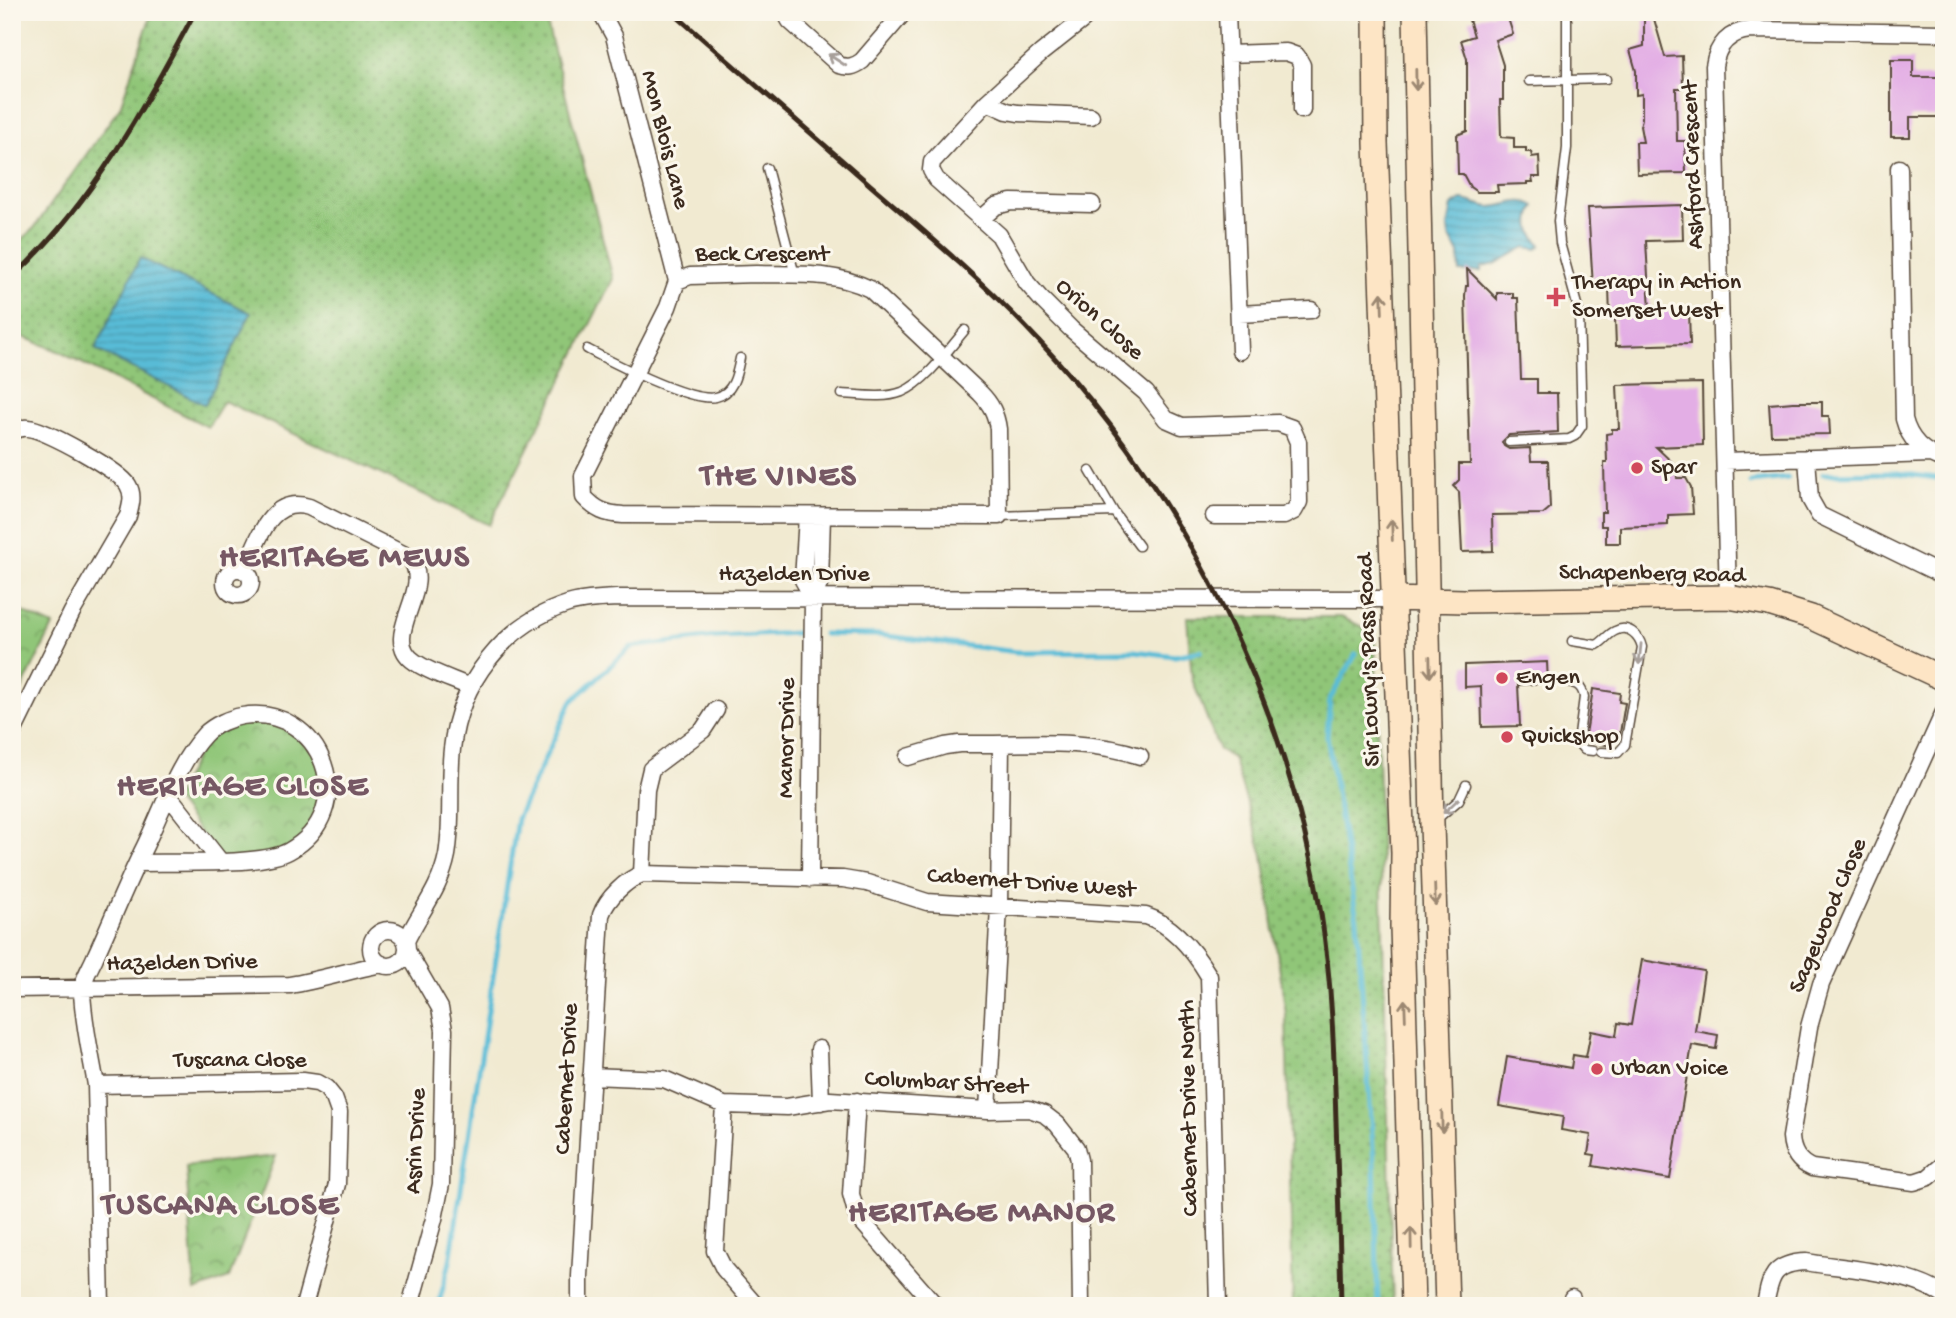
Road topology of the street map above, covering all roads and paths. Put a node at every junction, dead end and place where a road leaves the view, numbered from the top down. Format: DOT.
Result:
graph roads {
  1 [pos="601,12"];
  2 [pos="785,12"];
  3 [pos="904,12"];
  4 [pos="1089,12"];
  5 [pos="1227,12"];
  6 [pos="1375,12"];
  7 [pos="1415,12"];
  8 [pos="1567,12"];
  9 [pos="1944,33"];
  10 [pos="1228,54"];
  11 [pos="1606,79"];
  12 [pos="1567,80"];
  13 [pos="1529,81"];
  14 [pos="987,102"];
  15 [pos="1302,110"];
  16 [pos="1091,116"];
  17 [pos="767,168"];
  18 [pos="1899,168"];
  19 [pos="1092,204"];
  20 [pos="981,219"];
  21 [pos="795,275"];
  22 [pos="677,281"];
  23 [pos="1311,310"];
  24 [pos="1239,314"];
  25 [pos="965,330"];
  26 [pos="587,349"];
  27 [pos="1240,351"];
  28 [pos="942,357"];
  29 [pos="740,358"];
  30 [pos="635,374"];
  31 [pos="842,394"];
  32 [pos="12,431"];
  33 [pos="1509,442"];
  34 [pos="1937,456"];
  35 [pos="1807,458"];
  36 [pos="1725,461"];
  37 [pos="1090,471"];
  38 [pos="1114,512"];
  39 [pos="814,516"];
  40 [pos="999,516"];
  41 [pos="1214,516"];
  42 [pos="1139,547"];
  43 [pos="244,571"];
  44 [pos="1944,576"];
  45 [pos="1728,597"];
  46 [pos="813,598"];
  47 [pos="1393,599"];
  48 [pos="1427,599"];
  49 [pos="1572,641"];
  50 [pos="1944,679"];
  51 [pos="1564,681"];
  52 [pos="470,687"];
  53 [pos="716,710"];
  54 [pos="1944,712"];
  55 [pos="12,734"];
  56 [pos="1000,745"];
  57 [pos="1140,756"];
  58 [pos="908,757"];
  59 [pos="1466,785"];
  60 [pos="169,796"];
  61 [pos="1432,824"];
  62 [pos="220,861"];
  63 [pos="137,863"];
  64 [pos="642,874"];
  65 [pos="810,879"];
  66 [pos="999,907"];
  67 [pos="1166,924"];
  68 [pos="403,941"];
  69 [pos="371,947"];
  70 [pos="389,965"];
  71 [pos="350,970"];
  72 [pos="422,980"];
  73 [pos="82,988"];
  74 [pos="12,989"];
  75 [pos="818,1049"];
  76 [pos="591,1076"];
  77 [pos="96,1085"];
  78 [pos="857,1101"];
  79 [pos="821,1102"];
  80 [pos="724,1105"];
  81 [pos="988,1110"];
  82 [pos="1944,1164"];
  83 [pos="1944,1296"];
  84 [pos="101,1306"];
  85 [pos="304,1306"];
  86 [pos="410,1306"];
  87 [pos="580,1306"];
  88 [pos="756,1306"];
  89 [pos="936,1306"];
  90 [pos="1082,1306"];
  91 [pos="1217,1306"];
  92 [pos="1413,1306"];
  93 [pos="1447,1306"];
  94 [pos="1765,1306"];
  1 -- 22 [label="street, Mon Blois Lane"];
  3 -- 2 [label="street, one-way"];
  4 -- 14 [label="street, Orion Close"];
  5 -- 10 [label="street"];
  47 -- 6 [label="main road, Sir Lowry's Pass Road, one-way"];
  7 -- 48 [label="main road, one-way"];
  8 -- 12 [label="lane"];
  9 -- 36 [label="street, Ashford Crescent"];
  10 -- 15 [label="street"];
  10 -- 24 [label="street"];
  11 -- 12 [label="lane"];
  12 -- 13 [label="lane"];
  12 -- 33 [label="lane"];
  14 -- 16 [label="street"];
  14 -- 20 [label="street, Orion Close"];
  17 -- 21 [label="lane"];
  18 -- 34 [label="street"];
  19 -- 20 [label="street"];
  20 -- 41 [label="street, Orion Close"];
  21 -- 22 [label="street, Beck Crescent"];
  21 -- 28 [label="street, Beck Crescent"];
  22 -- 30 [label="street, Beck Crescent"];
  23 -- 24 [label="street"];
  24 -- 27 [label="street"];
  25 -- 28 [label="lane"];
  26 -- 30 [label="lane"];
  28 -- 31 [label="lane"];
  28 -- 40 [label="street, Beck Crescent"];
  29 -- 30 [label="lane"];
  30 -- 39 [label="street, Beck Crescent"];
  32 -- 55 [label="street"];
  34 -- 35 [label="street"];
  35 -- 36 [label="street"];
  35 -- 44 [label="street"];
  36 -- 45 [label="street, Ashford Crescent"];
  37 -- 38 [label="lane"];
  38 -- 40 [label="lane"];
  38 -- 42 [label="lane"];
  39 -- 40 [label="street, Beck Crescent"];
  39 -- 46 [label="street"];
  43 -- 52 [label="street"];
  45 -- 48 [label="main road, Schapenberg Road"];
  45 -- 50 [label="main road, Schapenberg Road"];
  46 -- 47 [label="street, Hazelden Drive"];
  46 -- 52 [label="street, Hazelden Drive"];
  46 -- 65 [label="street, Manor Drive"];
  47 -- 48 [label="main road, Schapenberg Road"];
  92 -- 47 [label="main road, Sir Lowry's Pass Road, one-way"];
  48 -- 61 [label="main road, one-way"];
  49 -- 51 [label="lane, one-way"];
  52 -- 68 [label="street, Hazelden Drive"];
  53 -- 64 [label="street"];
  54 -- 82 [label="street, Sagewood Close"];
  56 -- 57 [label="street"];
  56 -- 58 [label="street"];
  56 -- 66 [label="street"];
  59 -- 61 [label="lane, one-way"];
  60 -- 62 [label="street"];
  60 -- 62 [label="street"];
  60 -- 63 [label="street"];
  61 -- 93 [label="main road, one-way"];
  62 -- 63 [label="street"];
  63 -- 73 [label="street"];
  64 -- 65 [label="street, Cabernet Drive West"];
  64 -- 76 [label="street, Cabernet Drive"];
  65 -- 66 [label="street, Cabernet Drive West"];
  66 -- 67 [label="street, Cabernet Drive West"];
  66 -- 81 [label="street"];
  67 -- 91 [label="street, Cabernet Drive North"];
  68 -- 69 [label="street"];
  68 -- 70 [label="street"];
  68 -- 72 [label="street, Asrin Drive"];
  69 -- 70 [label="street"];
  69 -- 71 [label="street, Hazelden Drive"];
  70 -- 71 [label="street, Hazelden Drive"];
  70 -- 72 [label="street, Asrin Drive"];
  71 -- 73 [label="street, Hazelden Drive"];
  72 -- 86 [label="street, Asrin Drive"];
  73 -- 74 [label="street, Hazelden Drive"];
  73 -- 77 [label="street"];
  75 -- 79 [label="street"];
  76 -- 80 [label="street, Columbar Street"];
  76 -- 87 [label="street, Cabernet Drive"];
  77 -- 84 [label="street"];
  77 -- 85 [label="street, Tuscana Close"];
  78 -- 79 [label="street, Columbar Street"];
  78 -- 81 [label="street, Columbar Street"];
  78 -- 89 [label="street"];
  79 -- 80 [label="street, Columbar Street"];
  80 -- 88 [label="street"];
  81 -- 90 [label="street, Columbar Street"];
  83 -- 94 [label="street"];
}
